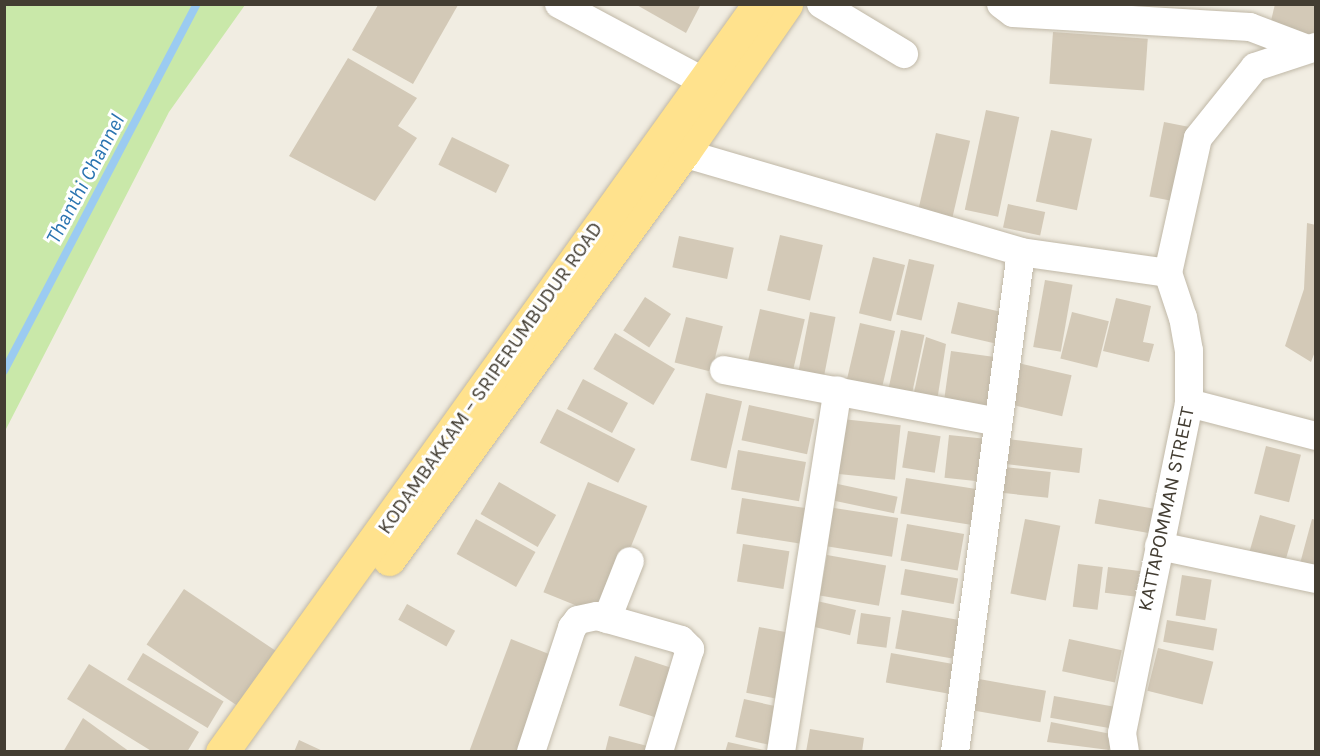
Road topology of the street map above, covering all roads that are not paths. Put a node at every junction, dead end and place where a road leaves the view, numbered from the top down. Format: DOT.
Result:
graph roads {
  1 [pos="559,4"];
  2 [pos="759,4"];
  3 [pos="786,4"];
  4 [pos="821,4"];
  5 [pos="1001,4"];
  6 [pos="1312,48"];
  7 [pos="904,54"];
  8 [pos="701,80"];
  9 [pos="671,148"];
  10 [pos="1021,252"];
  11 [pos="1168,273"];
  12 [pos="724,370"];
  13 [pos="838,390"];
  14 [pos="1190,403"];
  15 [pos="998,422"];
  16 [pos="1316,436"];
  17 [pos="1159,546"];
  18 [pos="630,561"];
  19 [pos="1316,579"];
  20 [pos="607,619"];
  21 [pos="1124,749"];
  22 [pos="222,752"];
  23 [pos="250,752"];
  24 [pos="531,752"];
  25 [pos="659,752"];
  26 [pos="781,752"];
  27 [pos="955,752"];
  1 -- 8 [label="street"];
  2 -- 8 [label="main road, KODAMBAKKAM – SRIPERUMBUDUR ROAD"];
  3 -- 9 [label="main road, KODAMBAKKAM – SRIPERUMBUDUR ROAD"];
  4 -- 7 [label="street"];
  5 -- 6 [label="street"];
  6 -- 11 [label="street"];
  8 -- 9 [label="main road, KODAMBAKKAM – SRIPERUMBUDUR ROAD"];
  9 -- 10 [label="street"];
  9 -- 22 [label="main road, KODAMBAKKAM – SRIPERUMBUDUR ROAD"];
  9 -- 23 [label="main road, KODAMBAKKAM – SRIPERUMBUDUR ROAD"];
  10 -- 11 [label="street"];
  10 -- 15 [label="street"];
  11 -- 14 [label="street, KATTAPOMMAN STREET"];
  12 -- 13 [label="street"];
  13 -- 15 [label="street"];
  13 -- 26 [label="street"];
  14 -- 16 [label="street"];
  14 -- 17 [label="street, KATTAPOMMAN STREET"];
  15 -- 27 [label="street"];
  17 -- 19 [label="street"];
  17 -- 21 [label="street, KATTAPOMMAN STREET"];
  18 -- 20 [label="street"];
  20 -- 24 [label="street"];
  20 -- 25 [label="street"];
}
